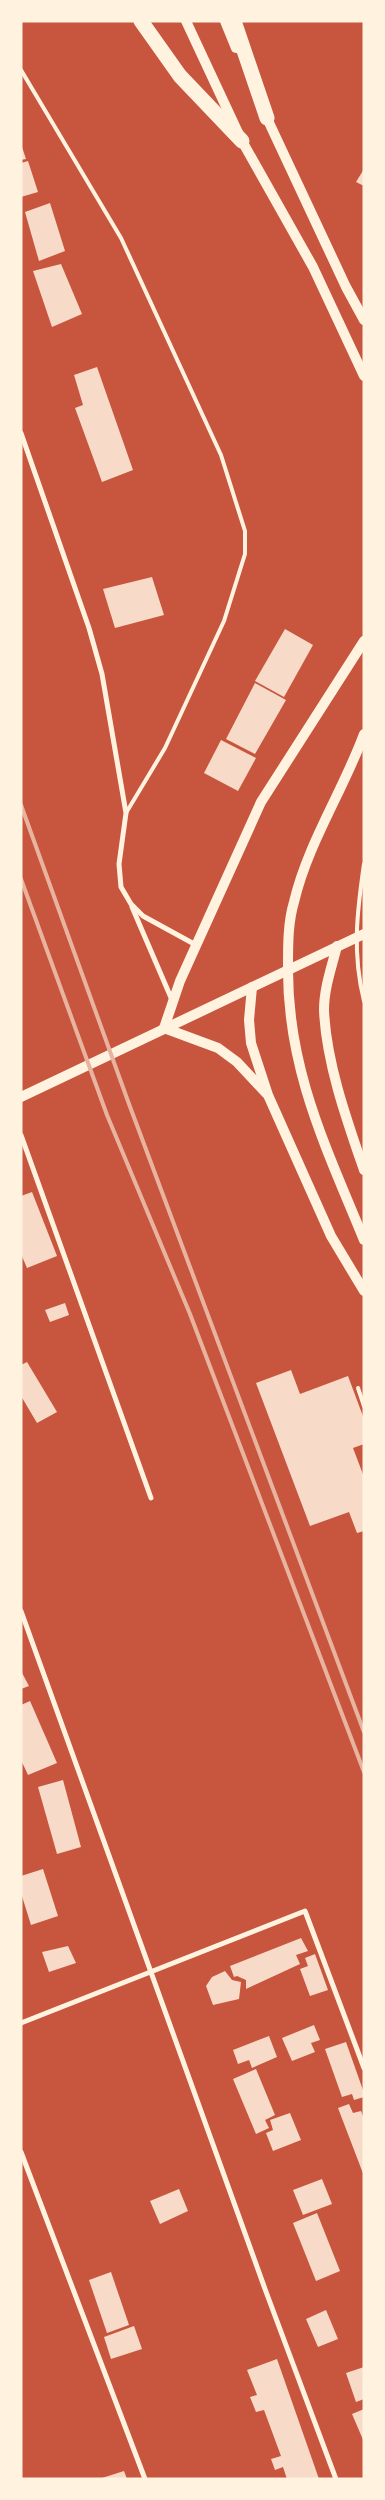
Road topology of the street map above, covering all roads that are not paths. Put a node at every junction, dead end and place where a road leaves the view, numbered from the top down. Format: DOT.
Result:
graph roads {
  1 [pos="141,21"];
  2 [pos="186,21"];
  3 [pos="224,21"];
  4 [pos="234,21"];
  5 [pos="21,70"];
  6 [pos="267,118"];
  7 [pos="242,141"];
  8 [pos="364,320"];
  9 [pos="364,376"];
  10 [pos="21,434"];
  11 [pos="364,641"];
  12 [pos="364,734"];
  13 [pos="126,813"];
  14 [pos="364,864"];
  15 [pos="131,904"];
  16 [pos="364,934"];
  17 [pos="196,945"];
  18 [pos="337,946"];
  19 [pos="252,987"];
  20 [pos="173,1001"];
  21 [pos="364,1001"];
  22 [pos="164,1028"];
  23 [pos="26,1095"];
  24 [pos="268,1095"];
  25 [pos="21,1135"];
  26 [pos="24,1151"];
  27 [pos="364,1170"];
  28 [pos="364,1240"];
  29 [pos="364,1291"];
  30 [pos="358,1388"];
  31 [pos="364,1406"];
  32 [pos="151,1498"];
  33 [pos="21,1611"];
  34 [pos="151,1972"];
  35 [pos="21,2023"];
  36 [pos="364,2068"];
  37 [pos="21,2152"];
  38 [pos="145,2479"];
  39 [pos="336,2479"];
  1 -- 7 [label="highway"];
  2 -- 7 [label="main road"];
  3 -- 6 [label="main road"];
  4 -- 6 [label="highway"];
  5 -- 13 [label="lane"];
  6 -- 8 [label="main road"];
  7 -- 9 [label="main road"];
  10 -- 13 [label="street"];
  11 -- 17 [label="main road"];
  12 -- 28 [label="main road"];
  13 -- 15 [label="street"];
  14 -- 21 [label="lane"];
  15 -- 17 [label="street"];
  15 -- 20 [label="street"];
  16 -- 18 [label="main road"];
  17 -- 20 [label="main road"];
  18 -- 19 [label="main road"];
  18 -- 27 [label="main road"];
  19 -- 22 [label="main road"];
  19 -- 24 [label="main road"];
  20 -- 22 [label="main road"];
  22 -- 23 [label="main road"];
  22 -- 24 [label="main road"];
  24 -- 29 [label="main road"];
  25 -- 26 [label="street"];
  26 -- 32 [label="street"];
  30 -- 31 [label="lane"];
  33 -- 34 [label="street"];
  34 -- 35 [label="street"];
  34 -- 36 [label="street"];
  34 -- 39 [label="street"];
  37 -- 38 [label="street"];
}
